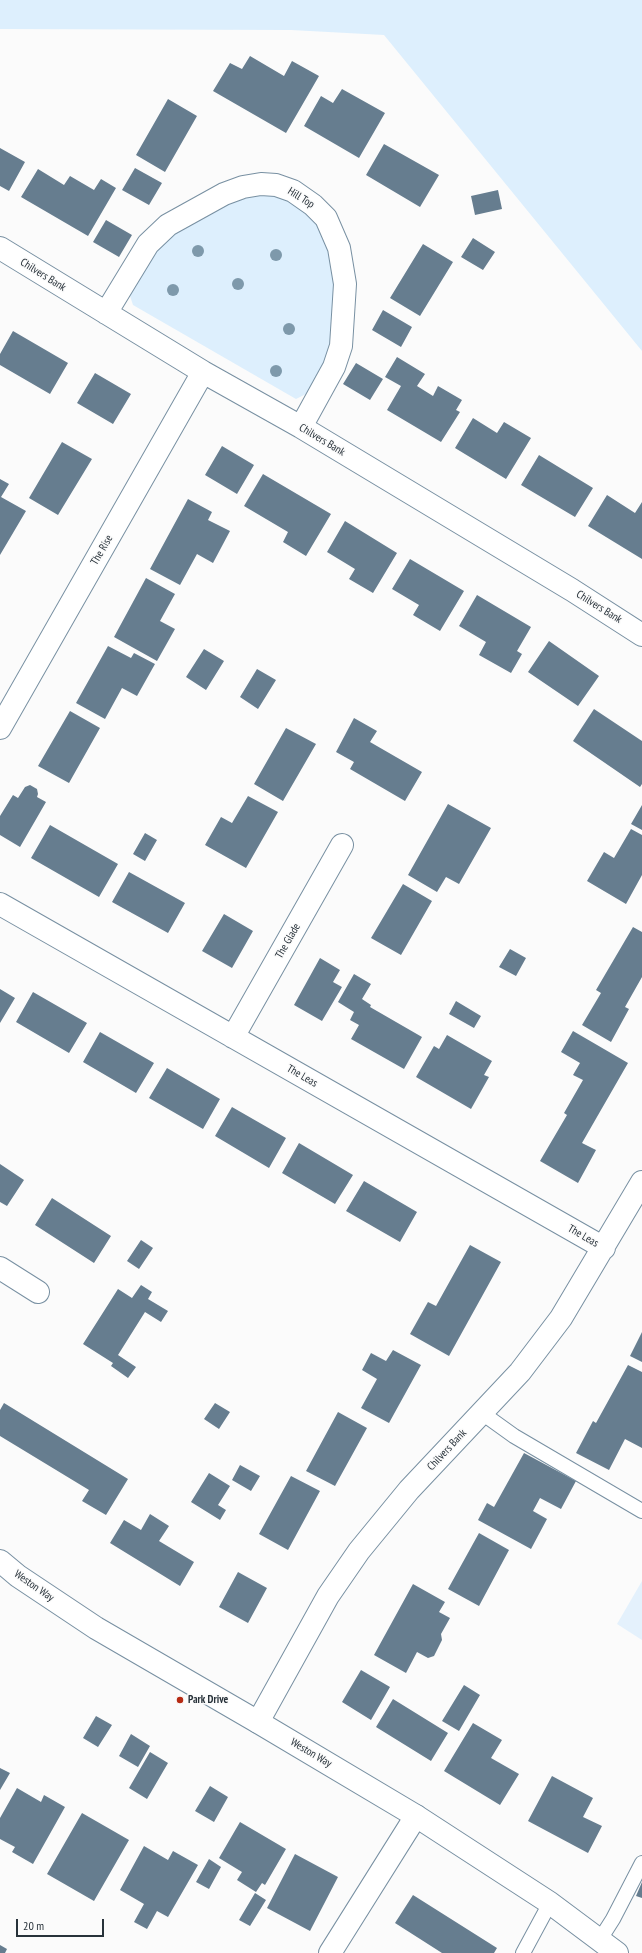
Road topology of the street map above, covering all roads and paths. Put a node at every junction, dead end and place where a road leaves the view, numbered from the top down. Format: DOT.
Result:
graph roads {
  1 [pos="0,248"];
  2 [pos="106,313"];
  3 [pos="203,372"];
  4 [pos="301,427"];
  5 [pos="642,635"];
  6 [pos="0,728"];
  7 [pos="342,844"];
  8 [pos="0,904"];
  9 [pos="233,1037"];
  10 [pos="642,1182"];
  11 [pos="604,1248"];
  12 [pos="0,1268"];
  13 [pos="38,1292"];
  14 [pos="482,1413"];
  15 [pos="642,1511"];
  16 [pos="0,1561"];
  17 [pos="258,1722"];
  18 [pos="416,1816"];
  19 [pos="642,1863"];
  20 [pos="550,1903"];
  21 [pos="599,1941"];
  22 [pos="330,1953"];
  23 [pos="523,1953"];
  24 [pos="617,1953"];
  1 -- 2 [label="street, Chilvers Bank"];
  2 -- 3 [label="street, Chilvers Bank"];
  2 -- 4 [label="street, Hill Top"];
  3 -- 4 [label="street, Chilvers Bank"];
  3 -- 6 [label="street, The Rise"];
  4 -- 5 [label="street, Chilvers Bank"];
  7 -- 9 [label="street, The Glade"];
  8 -- 9 [label="street, The Leas"];
  9 -- 11 [label="street, The Leas"];
  10 -- 11 [label="street, Chilvers Bank"];
  11 -- 14 [label="street, Chilvers Bank"];
  12 -- 13 [label="street"];
  14 -- 15 [label="lane"];
  14 -- 17 [label="street, Chilvers Bank"];
  16 -- 17 [label="street, Weston Way"];
  17 -- 18 [label="street, Weston Way"];
  18 -- 20 [label="street, Weston Way"];
  18 -- 22 [label="street"];
  19 -- 21 [label="lane"];
  20 -- 21 [label="street, Weston Way"];
  20 -- 23 [label="lane"];
  21 -- 24 [label="street, Weston Way"];
}
